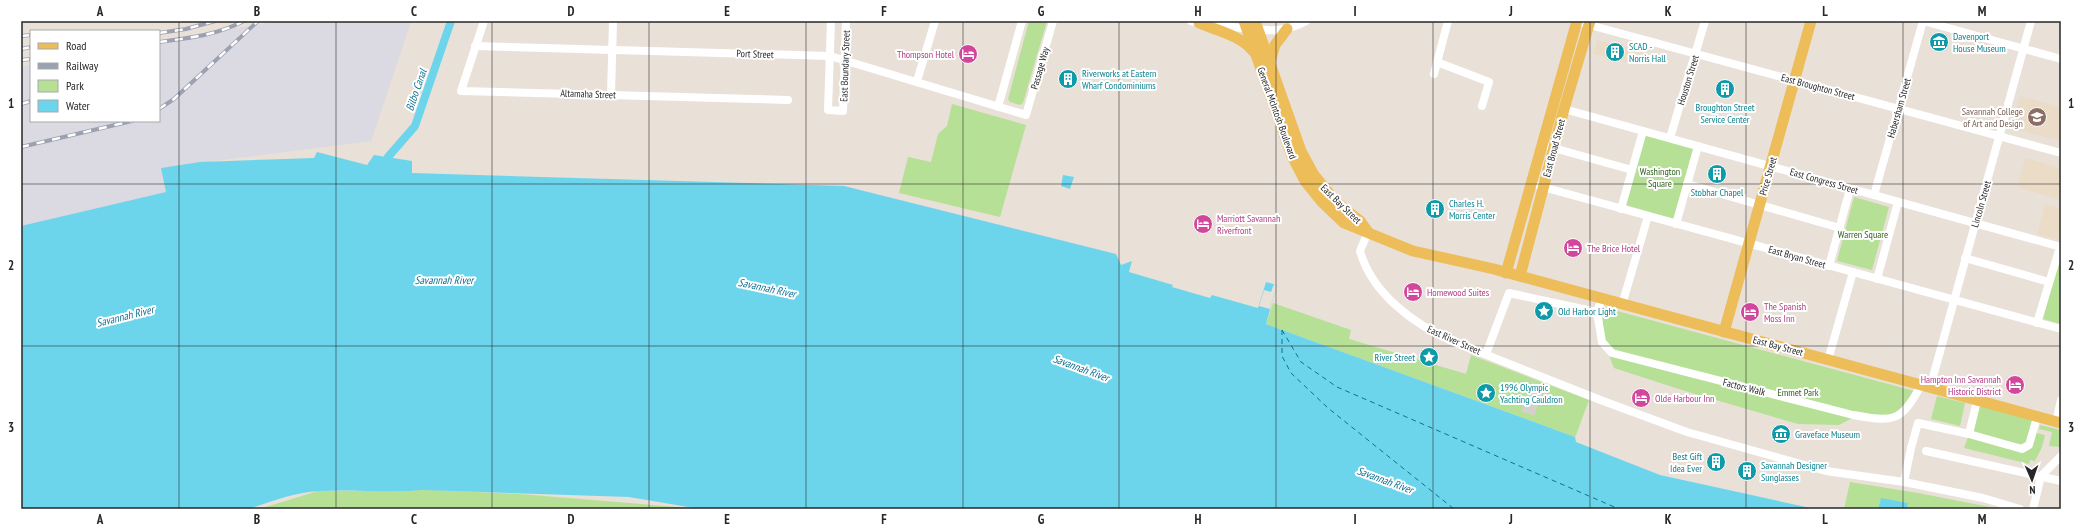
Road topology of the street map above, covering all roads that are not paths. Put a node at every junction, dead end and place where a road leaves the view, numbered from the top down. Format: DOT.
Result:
graph roads {
  1 [pos="484,21"];
  2 [pos="613,21"];
  3 [pos="831,21"];
  4 [pos="846,21"];
  5 [pos="935,21"];
  6 [pos="1022,21"];
  7 [pos="1054,21"];
  8 [pos="1306,21"];
  9 [pos="1448,21"];
  10 [pos="1576,21"];
  11 [pos="1705,21"];
  12 [pos="1811,21"];
  13 [pos="1923,21"];
  14 [pos="2032,21"];
  15 [pos="1197,22"];
  16 [pos="1590,23"];
  17 [pos="1945,24"];
  18 [pos="1245,25"];
  19 [pos="1257,26"];
  20 [pos="1287,29"];
  21 [pos="475,46"];
  22 [pos="2024,49"];
  23 [pos="612,50"];
  24 [pos="1255,53"];
  25 [pos="1696,54"];
  26 [pos="830,56"];
  27 [pos="2061,59"];
  28 [pos="845,60"];
  29 [pos="1270,62"];
  30 [pos="1437,62"];
  31 [pos="1434,74"];
  32 [pos="917,81"];
  33 [pos="1795,81"];
  34 [pos="611,95"];
  35 [pos="788,100"];
  36 [pos="1482,106"];
  37 [pos="998,107"];
  38 [pos="1564,109"];
  39 [pos="1899,109"];
  40 [pos="1026,115"];
  41 [pos="1643,131"];
  42 [pos="2000,136"];
  43 [pos="1670,138"];
  44 [pos="1543,145"];
  45 [pos="1698,146"];
  46 [pos="1554,148"];
  47 [pos="2061,153"];
  48 [pos="1771,166"];
  49 [pos="1632,170"];
  50 [pos="1314,176"];
  51 [pos="1687,184"];
  52 [pos="1538,186"];
  53 [pos="1850,189"];
  54 [pos="1874,195"];
  55 [pos="1898,202"];
  56 [pos="1760,205"];
  57 [pos="1621,209"];
  58 [pos="1648,216"];
  59 [pos="1676,224"];
  60 [pos="1975,224"];
  61 [pos="1840,228"];
  62 [pos="1368,232"];
  63 [pos="1749,243"];
  64 [pos="2060,247"];
  65 [pos="1966,258"];
  66 [pos="1829,266"];
  67 [pos="1494,269"];
  68 [pos="1506,272"];
  69 [pos="1853,272"];
  70 [pos="1520,276"];
  71 [pos="1877,279"];
  72 [pos="2049,282"];
  73 [pos="1602,298"];
  74 [pos="1954,300"];
  75 [pos="1624,304"];
  76 [pos="1597,312"];
  77 [pos="2037,323"];
  78 [pos="2061,329"];
  79 [pos="1724,332"];
  80 [pos="1486,354"];
  81 [pos="1828,360"];
  82 [pos="1925,386"];
  83 [pos="2061,400"];
  84 [pos="1977,401"];
  85 [pos="2037,417"];
  86 [pos="2058,423"];
  87 [pos="1969,434"];
  88 [pos="1926,451"];
  89 [pos="2061,456"];
  90 [pos="2041,476"];
  91 [pos="2061,481"];
  92 [pos="1904,482"];
  93 [pos="2020,509"];
  94 [pos="2033,509"];
  1 -- 21 [label="street, Altamaha Street"];
  2 -- 23 [label="street"];
  3 -- 26 [label="street, East Boundary Street"];
  4 -- 28 [label="street, East Boundary Street"];
  5 -- 32 [label="street"];
  6 -- 37 [label="street"];
  7 -- 40 [label="street, Passage Way"];
  8 -- 20 [label="street"];
  9 -- 30 [label="street"];
  10 -- 16 [label="street, East Broughton Street"];
  10 -- 44 [label="main road, East Broad Street"];
  11 -- 25 [label="street, Houston Street"];
  12 -- 33 [label="main road, Price Street"];
  13 -- 17 [label="street"];
  13 -- 39 [label="street, Habersham Street"];
  14 -- 22 [label="street, Lincoln Street"];
  15 -- 18 [label="street"];
  15 -- 24 [label="main road"];
  16 -- 25 [label="street, East Broughton Street"];
  16 -- 38 [label="main road, East Broad Street"];
  17 -- 22 [label="street"];
  18 -- 19 [label="street"];
  18 -- 24 [label="main road, General McIntosh Boulevard"];
  19 -- 20 [label="street"];
  19 -- 29 [label="main road, General McIntosh Boulevard"];
  20 -- 29 [label="main road"];
  21 -- 23 [label="street, Port Street"];
  21 -- 34 [label="street, Altamaha Street"];
  22 -- 27 [label="street"];
  22 -- 42 [label="street, Lincoln Street"];
  23 -- 26 [label="street, Port Street"];
  23 -- 34 [label="street"];
  24 -- 62 [label="main road, General McIntosh Boulevard"];
  25 -- 33 [label="street, East Broughton Street"];
  25 -- 43 [label="street, Houston Street"];
  26 -- 28 [label="street, Port Street"];
  26 -- 28 [label="street, East Boundary Street"];
  28 -- 32 [label="street, Port Street"];
  29 -- 50 [label="main road, General McIntosh Boulevard"];
  30 -- 31 [label="street"];
  30 -- 36 [label="street"];
  32 -- 37 [label="street, Port Street"];
  33 -- 39 [label="street, East Broughton Street"];
  33 -- 48 [label="main road, Price Street"];
  34 -- 35 [label="street, Altamaha Street"];
  37 -- 40 [label="street, Port Street"];
  38 -- 41 [label="street, East Congress Street"];
  38 -- 46 [label="main road, East Broad Street"];
  39 -- 42 [label="street, East Broughton Street"];
  39 -- 54 [label="street, Habersham Street"];
  41 -- 43 [label="street, East Congress Street"];
  41 -- 49 [label="street"];
  42 -- 47 [label="street, East Broughton Street"];
  42 -- 60 [label="street, Lincoln Street"];
  43 -- 45 [label="street, East Congress Street"];
  44 -- 46 [label="street"];
  44 -- 52 [label="main road, East Broad Street"];
  45 -- 48 [label="street, East Congress Street"];
  45 -- 51 [label="street"];
  46 -- 49 [label="street"];
  46 -- 52 [label="main road, East Broad Street"];
  48 -- 53 [label="street, East Congress Street"];
  48 -- 56 [label="main road, Price Street"];
  49 -- 57 [label="street"];
  50 -- 62 [label="main road, East Bay Street"];
  51 -- 56 [label="street"];
  51 -- 59 [label="street"];
  52 -- 57 [label="street, East Bryan Street"];
  52 -- 68 [label="main road, East Broad Street"];
  52 -- 70 [label="main road, East Broad Street"];
  53 -- 54 [label="street, East Congress Street"];
  53 -- 61 [label="street"];
  54 -- 55 [label="street, East Congress Street"];
  55 -- 60 [label="street, East Congress Street"];
  55 -- 71 [label="street"];
  56 -- 61 [label="street"];
  56 -- 63 [label="main road, Price Street"];
  57 -- 58 [label="street, East Bryan Street"];
  58 -- 59 [label="street, East Bryan Street"];
  58 -- 75 [label="street"];
  59 -- 63 [label="street, East Bryan Street"];
  60 -- 64 [label="street, East Congress Street"];
  60 -- 65 [label="street, Lincoln Street"];
  61 -- 66 [label="street"];
  62 -- 67 [label="main road, General McIntosh Boulevard"];
  62 -- 80 [label="street, East River Street"];
  63 -- 66 [label="street, East Bryan Street"];
  63 -- 79 [label="main road, Price Street"];
  64 -- 72 [label="street"];
  65 -- 72 [label="street"];
  65 -- 74 [label="street, Lincoln Street"];
  66 -- 69 [label="street, East Bryan Street"];
  67 -- 68 [label="main road, East Bay Street"];
  68 -- 70 [label="main road, East Bay Street"];
  69 -- 71 [label="street, East Bryan Street"];
  69 -- 81 [label="street"];
  70 -- 73 [label="main road, East Bay Street"];
  71 -- 74 [label="street, East Bryan Street"];
  72 -- 77 [label="street"];
  73 -- 75 [label="main road, East Bay Street"];
  73 -- 76 [label="street, Factors Walk"];
  74 -- 77 [label="street, East Bryan Street"];
  74 -- 82 [label="street, Lincoln Street"];
  75 -- 79 [label="main road, East Bay Street"];
  76 -- 80 [label="street"];
  76 -- 82 [label="street, Factors Walk"];
  77 -- 78 [label="street, East Bryan Street"];
  79 -- 81 [label="main road, East Bay Street"];
  80 -- 92 [label="street"];
  81 -- 82 [label="main road, East Bay Street"];
  82 -- 84 [label="main road, East Bay Street"];
  83 -- 86 [label="street"];
  84 -- 85 [label="main road, East Bay Street"];
  84 -- 87 [label="street"];
  85 -- 86 [label="main road, East Bay Street"];
  85 -- 87 [label="street"];
  87 -- 92 [label="street"];
  88 -- 90 [label="street"];
  89 -- 90 [label="street"];
  90 -- 91 [label="street"];
  90 -- 94 [label="street"];
  92 -- 93 [label="street"];
}
